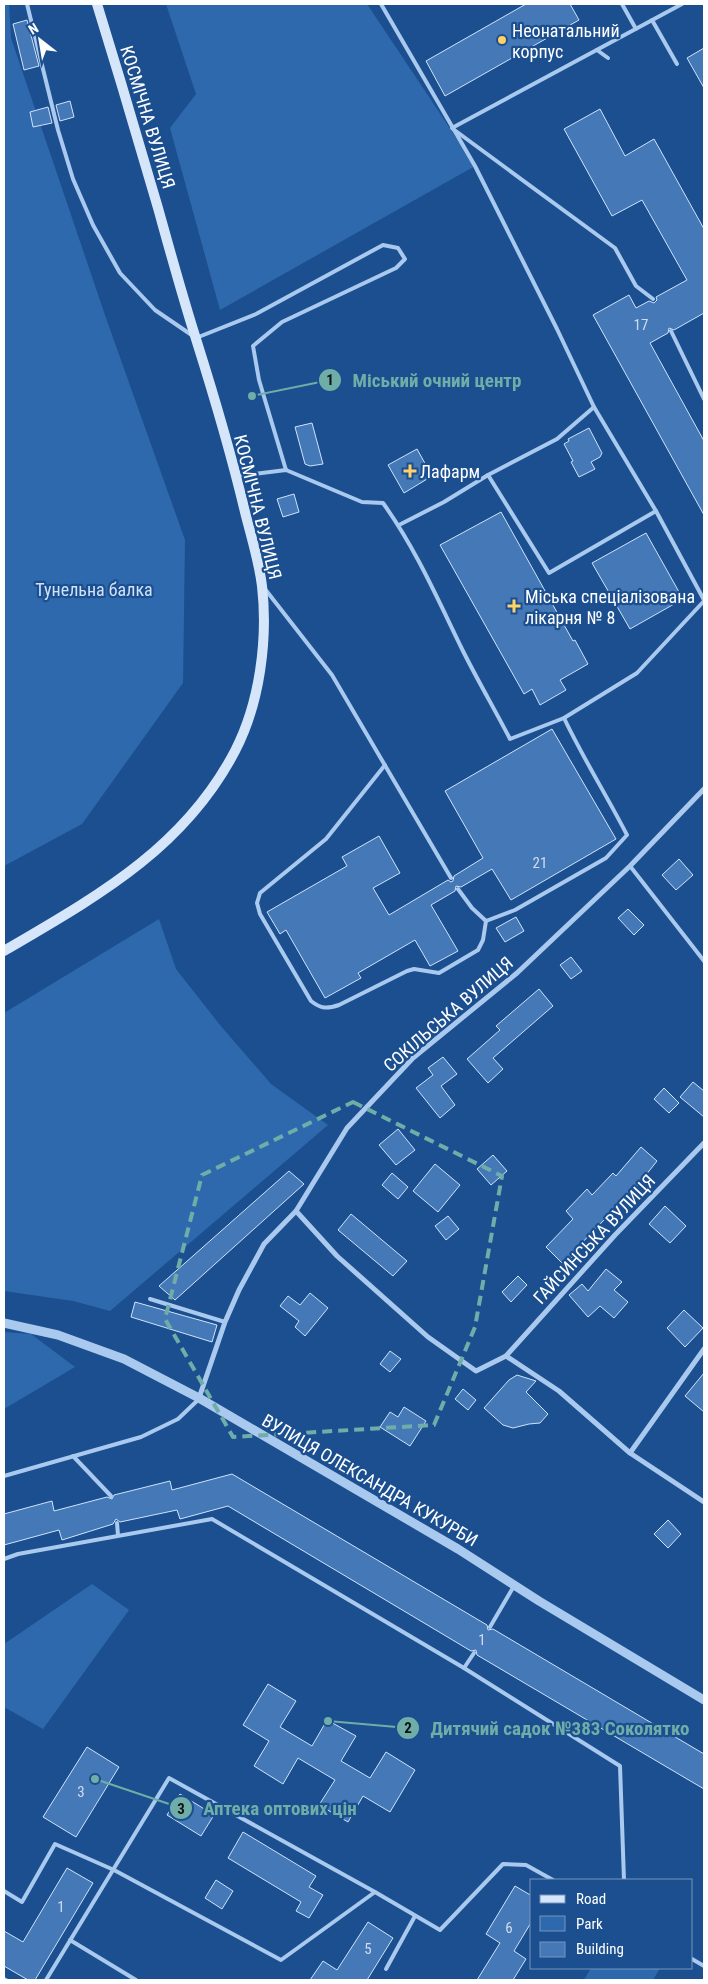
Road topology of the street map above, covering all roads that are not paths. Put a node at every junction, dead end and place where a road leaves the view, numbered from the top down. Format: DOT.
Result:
graph roads {
  1 [pos="27,4"];
  2 [pos="97,4"];
  3 [pos="381,4"];
  4 [pos="622,4"];
  5 [pos="682,4"];
  6 [pos="652,20"];
  7 [pos="636,29"];
  8 [pos="597,50"];
  9 [pos="608,58"];
  10 [pos="677,64"];
  11 [pos="452,128"];
  12 [pos="653,299"];
  13 [pos="671,332"];
  14 [pos="196,338"];
  15 [pos="704,399"];
  16 [pos="594,407"];
  17 [pos="286,470"];
  18 [pos="488,475"];
  19 [pos="236,476"];
  20 [pos="656,511"];
  21 [pos="399,525"];
  22 [pos="262,585"];
  23 [pos="704,601"];
  24 [pos="564,718"];
  25 [pos="385,765"];
  26 [pos="704,789"];
  27 [pos="630,866"];
  28 [pos="451,878"];
  29 [pos="458,889"];
  30 [pos="486,921"];
  31 [pos="4,951"];
  32 [pos="704,961"];
  33 [pos="704,1143"];
  34 [pos="296,1211"];
  35 [pos="150,1299"];
  36 [pos="226,1322"];
  37 [pos="4,1323"];
  38 [pos="704,1349"];
  39 [pos="506,1356"];
  40 [pos="199,1398"];
  41 [pos="630,1453"];
  42 [pos="73,1456"];
  43 [pos="4,1476"];
  44 [pos="111,1496"];
  45 [pos="704,1502"];
  46 [pos="117,1522"];
  47 [pos="118,1535"];
  48 [pos="4,1559"];
  49 [pos="515,1585"];
  50 [pos="490,1627"];
  51 [pos="474,1653"];
  52 [pos="464,1668"];
  53 [pos="704,1700"];
  54 [pos="114,1870"];
  55 [pos="551,1879"];
  56 [pos="624,1879"];
  57 [pos="4,1892"];
  58 [pos="375,1892"];
  59 [pos="416,1916"];
  60 [pos="70,1940"];
  61 [pos="693,1960"];
  62 [pos="704,1966"];
  63 [pos="386,1969"];
  64 [pos="46,1980"];
  65 [pos="136,1980"];
  1 -- 14 [label="lane"];
  2 -- 14 [label="main road, КОСМІЧНА ВУЛИЦЯ"];
  3 -- 11 [label="lane"];
  4 -- 7 [label="lane"];
  5 -- 6 [label="lane"];
  6 -- 7 [label="lane"];
  6 -- 10 [label="lane"];
  7 -- 8 [label="lane"];
  8 -- 9 [label="lane"];
  8 -- 11 [label="lane"];
  11 -- 12 [label="lane"];
  11 -- 16 [label="lane"];
  13 -- 15 [label="lane"];
  14 -- 17 [label="lane"];
  14 -- 19 [label="main road, КОСМІЧНА ВУЛИЦЯ"];
  16 -- 18 [label="lane"];
  16 -- 20 [label="lane"];
  17 -- 19 [label="lane"];
  17 -- 21 [label="lane"];
  18 -- 20 [label="lane"];
  18 -- 21 [label="lane"];
  19 -- 22 [label="main road, КОСМІЧНА ВУЛИЦЯ"];
  20 -- 23 [label="lane"];
  21 -- 24 [label="lane"];
  22 -- 25 [label="lane"];
  22 -- 31 [label="main road, КОСМІЧНА ВУЛИЦЯ"];
  23 -- 24 [label="lane"];
  24 -- 30 [label="lane"];
  25 -- 28 [label="lane"];
  25 -- 30 [label="lane"];
  26 -- 27 [label="street, СОКІЛЬСЬКА ВУЛИЦЯ"];
  27 -- 32 [label="lane"];
  27 -- 34 [label="street, СОКІЛЬСЬКА ВУЛИЦЯ"];
  29 -- 30 [label="lane"];
  33 -- 39 [label="street, ГАЙСИНСЬКА ВУЛИЦЯ"];
  34 -- 36 [label="street, СОКІЛЬСЬКА ВУЛИЦЯ"];
  34 -- 39 [label="street"];
  35 -- 36 [label="lane"];
  36 -- 40 [label="street, СОКІЛЬСЬКА ВУЛИЦЯ"];
  37 -- 40 [label="street, ВУЛИЦЯ ОЛЕКСАНДРА КУКУРБИ"];
  38 -- 41 [label="street"];
  39 -- 41 [label="street"];
  40 -- 42 [label="lane"];
  40 -- 49 [label="street, ВУЛИЦЯ ОЛЕКСАНДРА КУКУРБИ"];
  41 -- 45 [label="street"];
  42 -- 43 [label="lane"];
  42 -- 44 [label="lane"];
  46 -- 47 [label="lane"];
  47 -- 48 [label="lane"];
  47 -- 52 [label="lane"];
  49 -- 50 [label="lane"];
  49 -- 53 [label="street, ВУЛИЦЯ ОЛЕКСАНДРА КУКУРБИ"];
  51 -- 52 [label="lane"];
  52 -- 56 [label="lane"];
  54 -- 57 [label="lane"];
  54 -- 58 [label="lane"];
  54 -- 58 [label="lane"];
  54 -- 60 [label="lane"];
  55 -- 59 [label="lane"];
  58 -- 59 [label="lane"];
  59 -- 63 [label="lane"];
  60 -- 64 [label="lane"];
  60 -- 65 [label="lane"];
  61 -- 62 [label="lane"];
}
